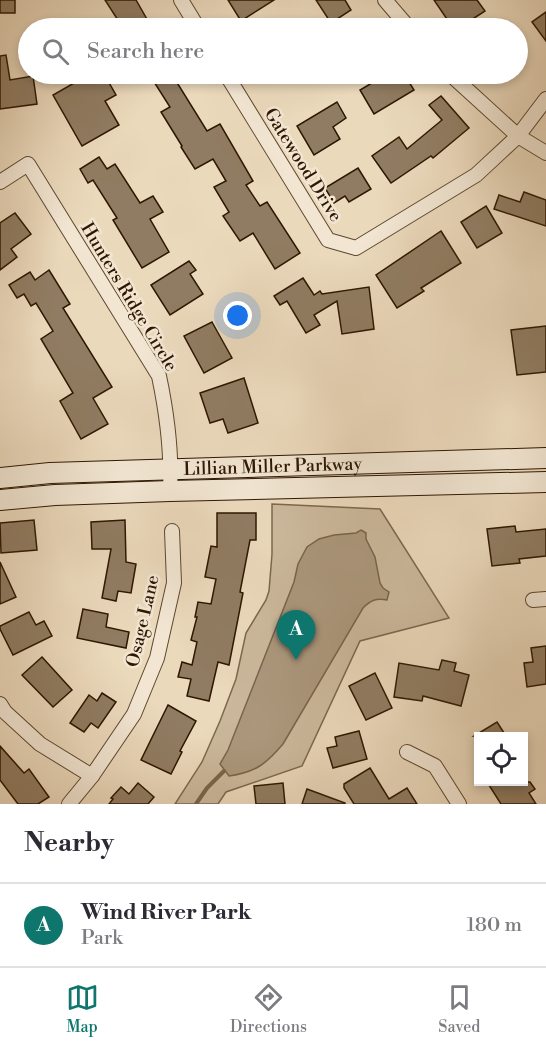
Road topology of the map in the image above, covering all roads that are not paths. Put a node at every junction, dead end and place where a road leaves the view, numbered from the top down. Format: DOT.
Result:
graph roads {
  1 [pos="181,0"];
  2 [pos="385,0"];
  3 [pos="192,18"];
  4 [pos="400,18"];
  5 [pos="232,84"];
  6 [pos="461,84"];
  7 [pos="546,99"];
  8 [pos="518,136"];
  9 [pos="546,153"];
  10 [pos="0,182"];
  11 [pos="546,458"];
  12 [pos="171,469"];
  13 [pos="0,477"];
  14 [pos="546,483"];
  15 [pos="170,491"];
  16 [pos="0,500"];
  17 [pos="172,531"];
  18 [pos="0,704"];
  19 [pos="407,752"];
  20 [pos="92,776"];
  21 [pos="69,804"];
  22 [pos="459,804"];
  1 -- 3 [label="street"];
  2 -- 4 [label="street"];
  5 -- 8 [label="street, Gatewood Drive"];
  6 -- 8 [label="street"];
  7 -- 8 [label="street, Gatewood Drive"];
  8 -- 9 [label="street"];
  10 -- 12 [label="street, Hunters Ridge Circle"];
  11 -- 12 [label="main road, Lillian Miller Parkway"];
  12 -- 13 [label="main road, Lillian Miller Parkway"];
  12 -- 15 [label="street, Hunters Ridge Circle"];
  14 -- 15 [label="main road, Lillian Miller Parkway"];
  15 -- 16 [label="main road, Lillian Miller Parkway"];
  17 -- 20 [label="street, Osage Lane"];
  18 -- 20 [label="street"];
  19 -- 22 [label="street"];
  20 -- 21 [label="street, Osage Lane"];
}
